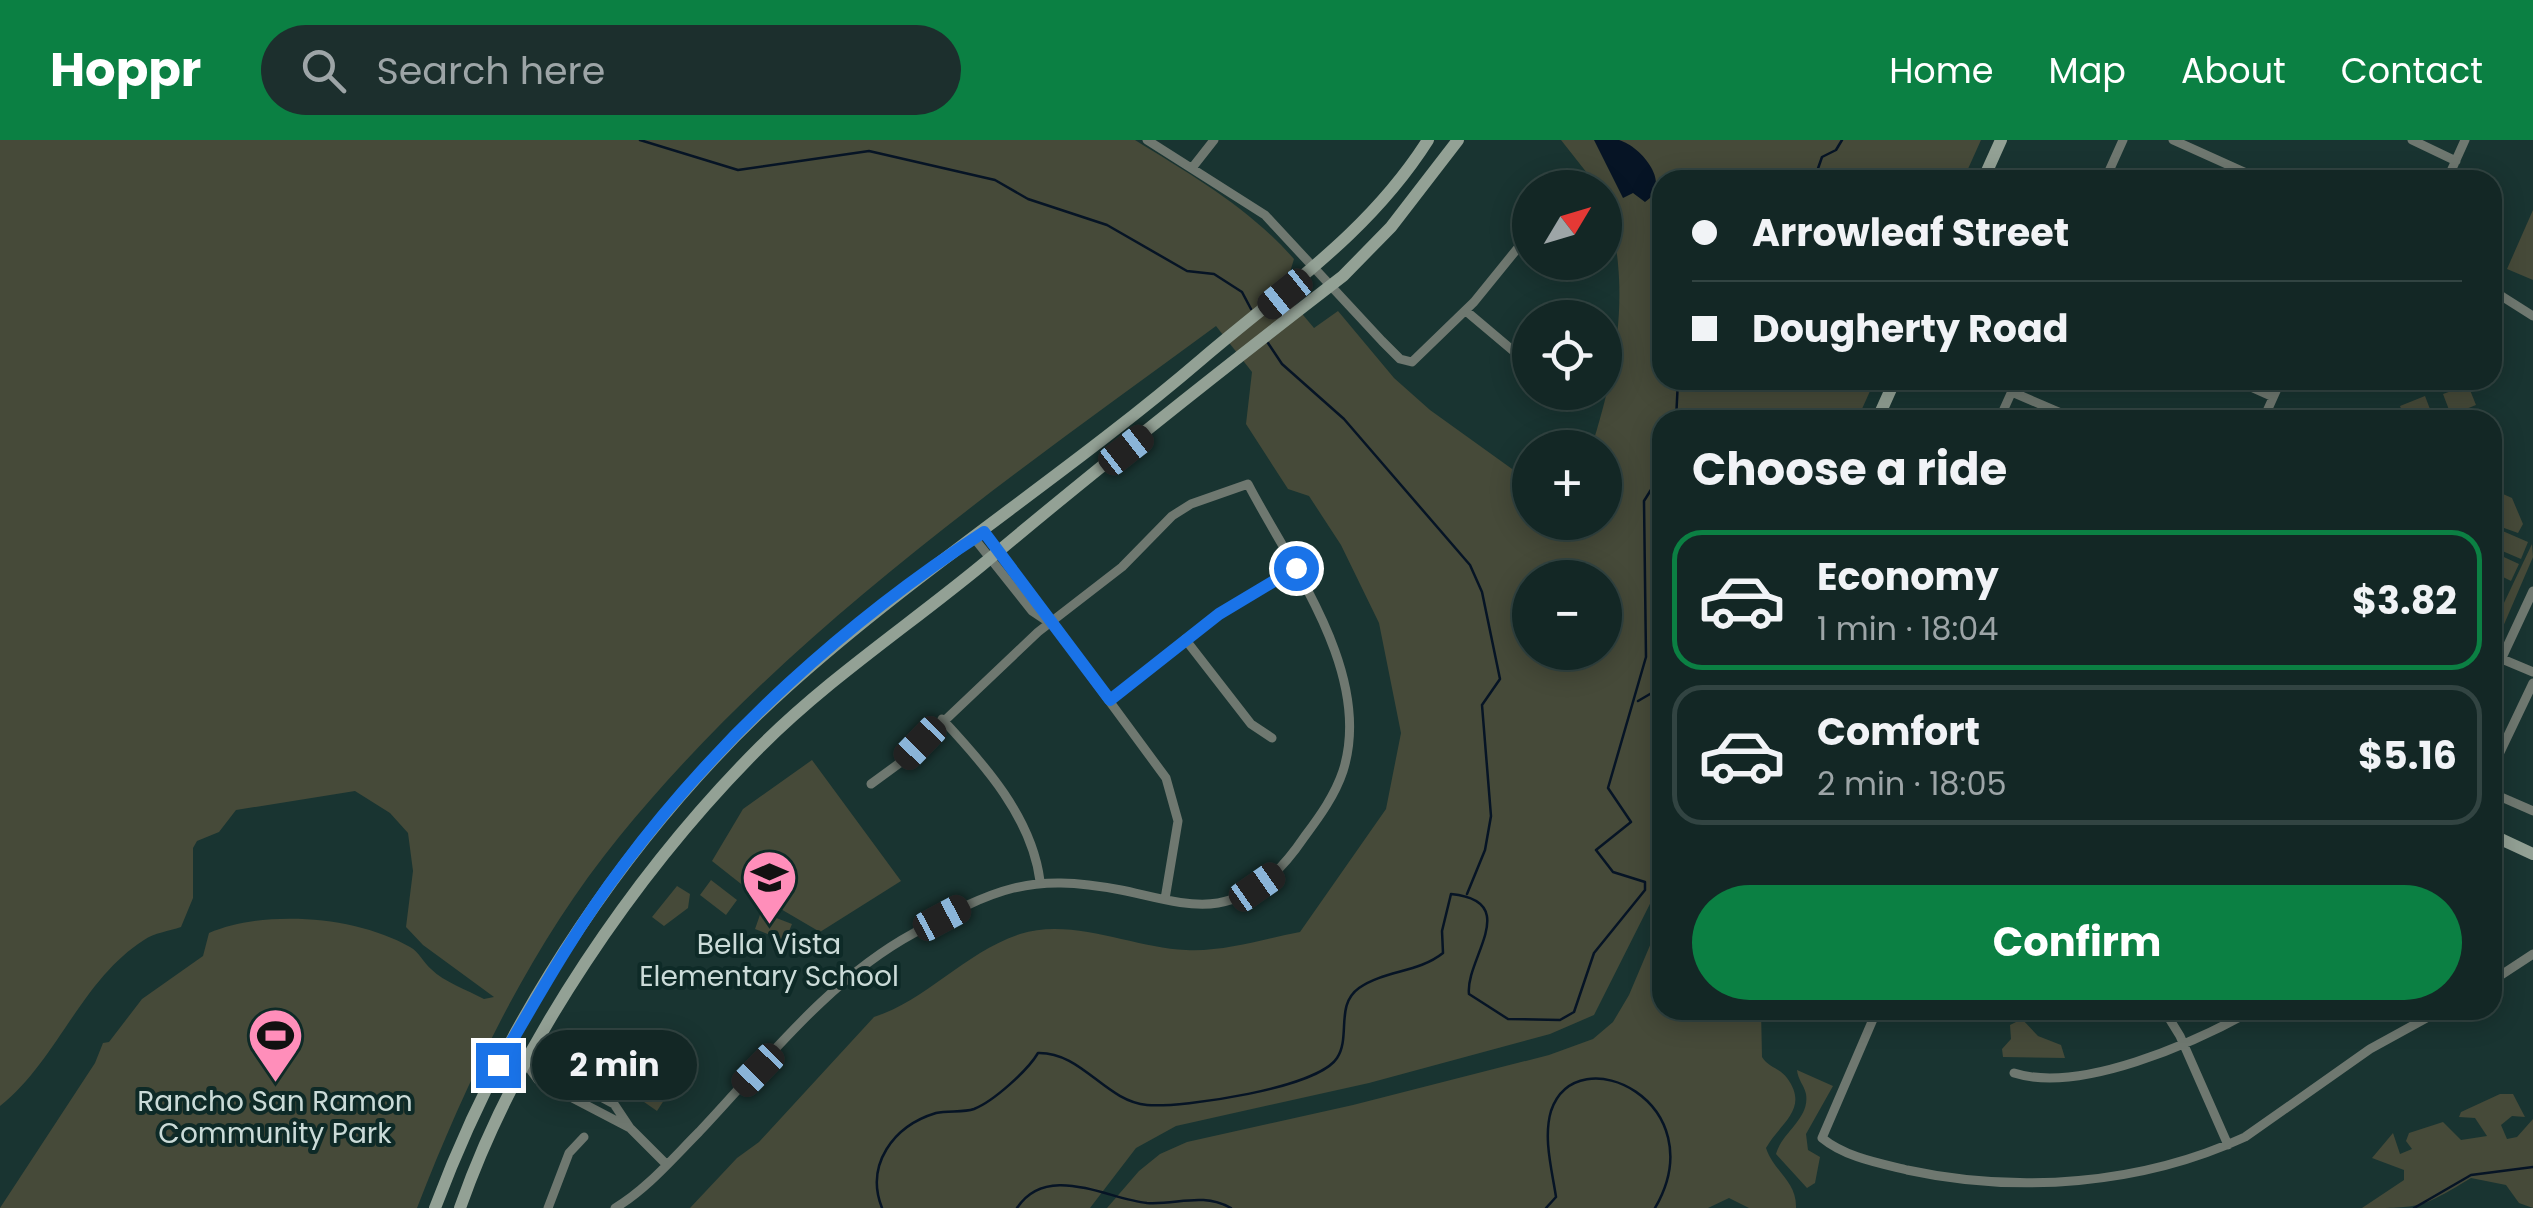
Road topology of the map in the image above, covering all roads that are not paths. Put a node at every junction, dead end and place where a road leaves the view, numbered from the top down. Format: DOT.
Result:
graph roads {
  1 [pos="1148,140"];
  2 [pos="1214,140"];
  3 [pos="1428,140"];
  4 [pos="1458,140"];
  5 [pos="2001,140"];
  6 [pos="2123,140"];
  7 [pos="2172,140"];
  8 [pos="2412,140"];
  9 [pos="2466,140"];
  10 [pos="2456,161"];
  11 [pos="1192,168"];
  12 [pos="1988,170"];
  13 [pos="2110,170"];
  14 [pos="2240,170"];
  15 [pos="2452,170"];
  16 [pos="1512,255"];
  17 [pos="1315,269"];
  18 [pos="1331,285"];
  19 [pos="2502,296"];
  20 [pos="1466,310"];
  21 [pos="2533,316"];
  22 [pos="1512,350"];
  23 [pos="2257,390"];
  24 [pos="2276,390"];
  25 [pos="2012,392"];
  26 [pos="2273,397"];
  27 [pos="2004,410"];
  28 [pos="2053,410"];
  29 [pos="2267,410"];
  30 [pos="979,534"];
  31 [pos="994,554"];
  32 [pos="1296,568"];
  33 [pos="2533,591"];
  34 [pos="1050,623"];
  35 [pos="1186,639"];
  36 [pos="2502,659"];
  37 [pos="2533,672"];
  38 [pos="2533,683"];
  39 [pos="1110,700"];
  40 [pos="942,719"];
  41 [pos="1272,738"];
  42 [pos="2502,748"];
  43 [pos="872,784"];
  44 [pos="2502,798"];
  45 [pos="2533,811"];
  46 [pos="2502,840"];
  47 [pos="2533,854"];
  48 [pos="1040,881"];
  49 [pos="1165,899"];
  50 [pos="2533,954"];
  51 [pos="2502,975"];
  52 [pos="1873,1020"];
  53 [pos="2170,1020"];
  54 [pos="2231,1020"];
  55 [pos="2423,1020"];
  56 [pos="2182,1042"];
  57 [pos="506,1052"];
  58 [pos="527,1064"];
  59 [pos="2014,1073"];
  60 [pos="630,1128"];
  61 [pos="584,1137"];
  62 [pos="2228,1145"];
  63 [pos="666,1164"];
  64 [pos="435,1208"];
  65 [pos="460,1208"];
  66 [pos="548,1208"];
  67 [pos="616,1208"];
  1 -- 11 [label="street"];
  2 -- 11 [label="street"];
  3 -- 17 [label="main road"];
  4 -- 18 [label="main road"];
  5 -- 12 [label="main road"];
  6 -- 13 [label="street"];
  7 -- 14 [label="street"];
  8 -- 10 [label="street"];
  9 -- 10 [label="street"];
  10 -- 15 [label="street"];
  11 -- 17 [label="street"];
  16 -- 20 [label="street"];
  17 -- 18 [label="street"];
  17 -- 30 [label="main road"];
  18 -- 20 [label="street"];
  18 -- 31 [label="main road"];
  19 -- 21 [label="street"];
  20 -- 22 [label="street"];
  23 -- 26 [label="street"];
  24 -- 26 [label="street"];
  25 -- 27 [label="street"];
  25 -- 28 [label="street"];
  26 -- 29 [label="street"];
  30 -- 31 [label="street"];
  30 -- 57 [label="main road"];
  31 -- 34 [label="street"];
  31 -- 58 [label="main road"];
  32 -- 34 [label="street"];
  32 -- 35 [label="street"];
  32 -- 49 [label="street"];
  33 -- 36 [label="street"];
  34 -- 39 [label="street"];
  34 -- 40 [label="street"];
  35 -- 39 [label="street"];
  35 -- 41 [label="street"];
  36 -- 37 [label="street"];
  38 -- 42 [label="street"];
  39 -- 49 [label="street"];
  40 -- 43 [label="street"];
  40 -- 48 [label="street"];
  44 -- 45 [label="street"];
  46 -- 47 [label="main road"];
  48 -- 49 [label="street"];
  48 -- 63 [label="street"];
  50 -- 51 [label="street"];
  52 -- 62 [label="street"];
  53 -- 56 [label="street"];
  54 -- 56 [label="street"];
  55 -- 62 [label="street"];
  56 -- 59 [label="street"];
  56 -- 62 [label="street"];
  57 -- 58 [label="street"];
  57 -- 64 [label="main road"];
  58 -- 60 [label="street"];
  58 -- 60 [label="street"];
  58 -- 65 [label="main road"];
  60 -- 63 [label="street"];
  61 -- 66 [label="street"];
  63 -- 67 [label="street"];
}
